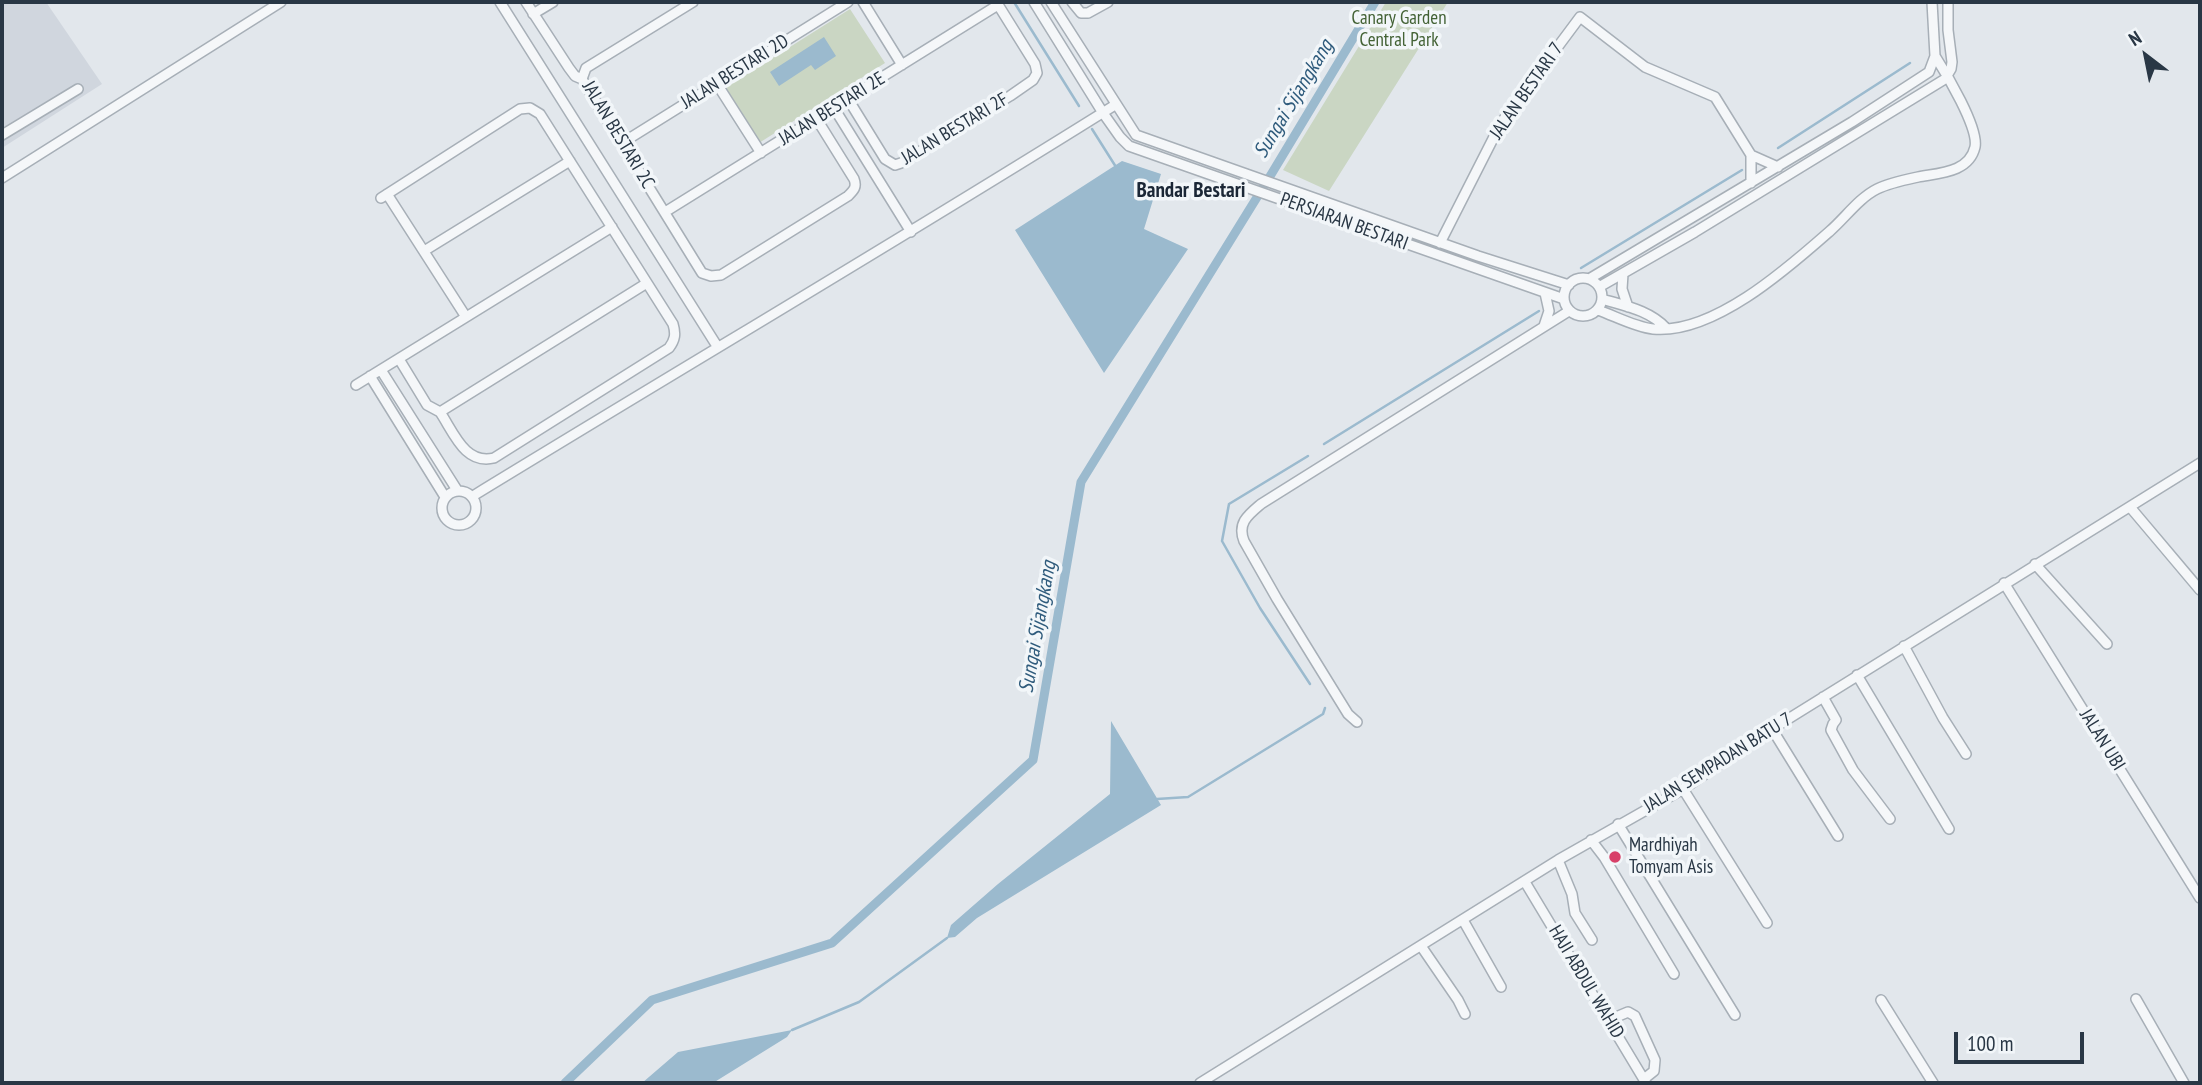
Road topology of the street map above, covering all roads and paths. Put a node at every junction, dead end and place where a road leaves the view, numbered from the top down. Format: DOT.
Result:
graph roads {
  1 [pos="281,2"];
  2 [pos="500,2"];
  3 [pos="526,2"];
  4 [pos="553,2"];
  5 [pos="693,2"];
  6 [pos="848,2"];
  7 [pos="863,2"];
  8 [pos="1034,2"];
  9 [pos="1051,2"];
  10 [pos="1072,2"];
  11 [pos="1108,2"];
  12 [pos="1932,2"];
  13 [pos="1948,2"];
  14 [pos="997,4"];
  15 [pos="533,14"];
  16 [pos="1935,56"];
  17 [pos="902,65"];
  18 [pos="1948,76"];
  19 [pos="582,79"];
  20 [pos="717,84"];
  21 [pos="78,89"];
  22 [pos="848,99"];
  23 [pos="1115,105"];
  24 [pos="834,108"];
  25 [pos="1103,113"];
  26 [pos="816,118"];
  27 [pos="2,135"];
  28 [pos="622,143"];
  29 [pos="761,153"];
  30 [pos="1751,155"];
  31 [pos="570,161"];
  32 [pos="1778,167"];
  33 [pos="2,178"];
  34 [pos="1751,183"];
  35 [pos="665,212"];
  36 [pos="612,227"];
  37 [pos="911,232"];
  38 [pos="1440,243"];
  39 [pos="424,251"];
  40 [pos="1623,274"];
  41 [pos="1589,279"];
  42 [pos="647,283"];
  43 [pos="1569,285"];
  44 [pos="1599,287"];
  45 [pos="1545,293"];
  46 [pos="1564,299"];
  47 [pos="1602,299"];
  48 [pos="1628,307"];
  49 [pos="1598,310"];
  50 [pos="1569,311"];
  51 [pos="466,317"];
  52 [pos="1543,327"];
  53 [pos="1665,328"];
  54 [pos="717,346"];
  55 [pos="399,359"];
  56 [pos="381,370"];
  57 [pos="370,376"];
  58 [pos="356,385"];
  59 [pos="440,412"];
  60 [pos="2200,463"];
  61 [pos="457,490"];
  62 [pos="473,496"];
  63 [pos="445,497"];
  64 [pos="2130,507"];
  65 [pos="2035,564"];
  66 [pos="2004,583"];
  67 [pos="2200,590"];
  68 [pos="2107,644"];
  69 [pos="1904,646"];
  70 [pos="1857,675"];
  71 [pos="1823,697"];
  72 [pos="1357,722"];
  73 [pos="1772,729"];
  74 [pos="1966,754"];
  75 [pos="1683,789"];
  76 [pos="1890,819"];
  77 [pos="1618,824"];
  78 [pos="1949,829"];
  79 [pos="1838,836"];
  80 [pos="1591,840"];
  81 [pos="1558,860"];
  82 [pos="1525,882"];
  83 [pos="2200,898"];
  84 [pos="1464,920"];
  85 [pos="1767,923"];
  86 [pos="1592,940"];
  87 [pos="1421,946"];
  88 [pos="1674,974"];
  89 [pos="1500,987"];
  90 [pos="2136,999"];
  91 [pos="1881,1000"];
  92 [pos="1465,1014"];
  93 [pos="1735,1015"];
  94 [pos="1609,1020"];
  95 [pos="1645,1081"];
  96 [pos="1204,1082"];
  97 [pos="1933,1083"];
  98 [pos="2184,1083"];
  1 -- 33 [label="street"];
  2 -- 54 [label="street"];
  3 -- 15 [label="street"];
  4 -- 15 [label="street"];
  5 -- 19 [label="street, JALAN BESTARI 2C"];
  6 -- 20 [label="street, JALAN BESTARI 2D"];
  7 -- 17 [label="street"];
  8 -- 25 [label="street, PERSIARAN BESTARI"];
  9 -- 23 [label="street, PERSIARAN BESTARI"];
  10 -- 11 [label="street"];
  12 -- 16 [label="street"];
  13 -- 18 [label="street"];
  14 -- 17 [label="street, JALAN BESTARI 2E"];
  14 -- 22 [label="street, JALAN BESTARI 2F"];
  15 -- 19 [label="street"];
  16 -- 18 [label="street"];
  16 -- 32 [label="street"];
  17 -- 22 [label="street, JALAN BESTARI 2E"];
  18 -- 40 [label="street"];
  18 -- 53 [label="street"];
  19 -- 28 [label="street, JALAN BESTARI 2C"];
  20 -- 28 [label="street, JALAN BESTARI 2D"];
  20 -- 29 [label="street"];
  21 -- 27 [label="street"];
  22 -- 24 [label="street, JALAN BESTARI 2E"];
  23 -- 25 [label="street"];
  23 -- 38 [label="street, PERSIARAN BESTARI"];
  24 -- 26 [label="street, JALAN BESTARI 2E"];
  24 -- 37 [label="street"];
  25 -- 37 [label="street"];
  25 -- 45 [label="street, PERSIARAN BESTARI"];
  26 -- 29 [label="street, JALAN BESTARI 2E"];
  26 -- 35 [label="street, JALAN BESTARI 2C"];
  28 -- 35 [label="street, JALAN BESTARI 2C"];
  29 -- 35 [label="street, JALAN BESTARI 2E"];
  30 -- 32 [label="street"];
  30 -- 34 [label="street"];
  30 -- 38 [label="street, JALAN BESTARI 7"];
  31 -- 36 [label="street"];
  31 -- 39 [label="street"];
  31 -- 39 [label="street"];
  32 -- 34 [label="street"];
  34 -- 41 [label="street"];
  36 -- 42 [label="street"];
  36 -- 51 [label="street"];
  37 -- 54 [label="street"];
  38 -- 43 [label="street, PERSIARAN BESTARI"];
  39 -- 51 [label="street"];
  40 -- 44 [label="street"];
  40 -- 48 [label="street"];
  41 -- 43 [label="street"];
  41 -- 44 [label="street"];
  42 -- 59 [label="street"];
  42 -- 59 [label="street"];
  43 -- 46 [label="street"];
  44 -- 47 [label="street"];
  45 -- 46 [label="street, PERSIARAN BESTARI"];
  45 -- 52 [label="street"];
  46 -- 50 [label="street"];
  47 -- 48 [label="street"];
  47 -- 49 [label="street"];
  48 -- 53 [label="street"];
  49 -- 50 [label="street"];
  49 -- 53 [label="street"];
  50 -- 52 [label="street"];
  51 -- 55 [label="street"];
  52 -- 72 [label="street"];
  54 -- 62 [label="street"];
  55 -- 56 [label="street"];
  55 -- 59 [label="street"];
  56 -- 57 [label="street"];
  56 -- 61 [label="street"];
  57 -- 58 [label="street"];
  57 -- 63 [label="street"];
  60 -- 64 [label="street, JALAN SEMPADAN BATU 7"];
  61 -- 62 [label="street"];
  61 -- 63 [label="street"];
  62 -- 63 [label="street"];
  64 -- 65 [label="street, JALAN SEMPADAN BATU 7"];
  64 -- 67 [label="street"];
  65 -- 66 [label="street, JALAN SEMPADAN BATU 7"];
  65 -- 68 [label="street"];
  66 -- 69 [label="street, JALAN SEMPADAN BATU 7"];
  66 -- 83 [label="street, JALAN UBI"];
  69 -- 70 [label="street, JALAN SEMPADAN BATU 7"];
  69 -- 74 [label="street"];
  70 -- 71 [label="street, JALAN SEMPADAN BATU 7"];
  70 -- 78 [label="street"];
  71 -- 73 [label="street, JALAN SEMPADAN BATU 7"];
  71 -- 76 [label="street"];
  73 -- 75 [label="street, JALAN SEMPADAN BATU 7"];
  73 -- 79 [label="street"];
  75 -- 77 [label="street, JALAN SEMPADAN BATU 7"];
  75 -- 85 [label="street"];
  77 -- 80 [label="street, JALAN SEMPADAN BATU 7"];
  77 -- 93 [label="street"];
  80 -- 81 [label="street, JALAN SEMPADAN BATU 7"];
  80 -- 88 [label="street"];
  81 -- 82 [label="street, JALAN SEMPADAN BATU 7"];
  81 -- 86 [label="street"];
  82 -- 84 [label="street, JALAN SEMPADAN BATU 7"];
  82 -- 94 [label="street, HAJI ABDUL WAHID"];
  84 -- 87 [label="street, JALAN SEMPADAN BATU 7"];
  84 -- 89 [label="street"];
  87 -- 92 [label="street"];
  87 -- 96 [label="street, JALAN SEMPADAN BATU 7"];
  90 -- 98 [label="street"];
  91 -- 97 [label="street"];
  94 -- 95 [label="street, HAJI ABDUL WAHID"];
  94 -- 95 [label="street"];
}
